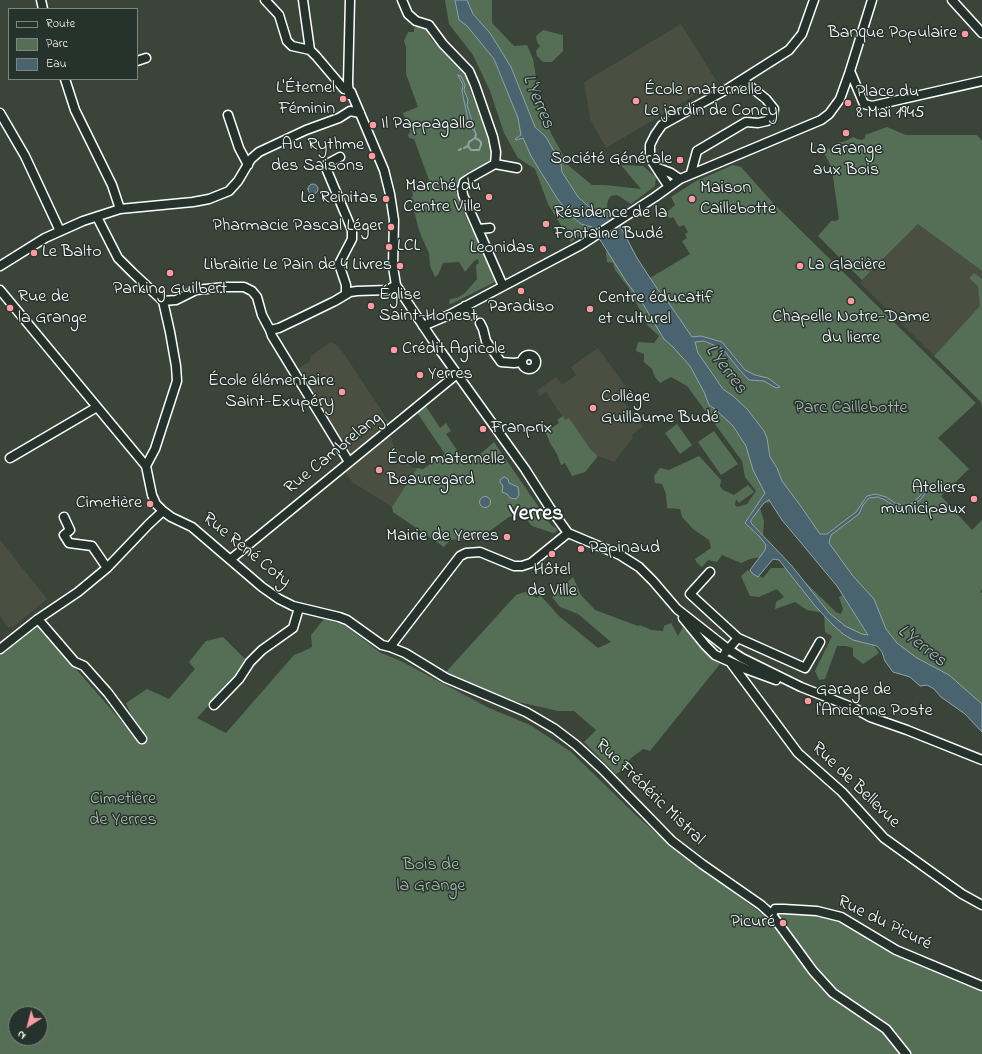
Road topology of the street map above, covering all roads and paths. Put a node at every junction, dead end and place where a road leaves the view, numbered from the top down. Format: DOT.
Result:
graph roads {
  1 [pos="266,0"];
  2 [pos="303,0"];
  3 [pos="350,0"];
  4 [pos="402,0"];
  5 [pos="814,0"];
  6 [pos="872,0"];
  7 [pos="952,0"];
  8 [pos="982,33"];
  9 [pos="310,50"];
  10 [pos="146,58"];
  11 [pos="138,61"];
  12 [pos="850,71"];
  13 [pos="65,80"];
  14 [pos="742,80"];
  15 [pos="982,81"];
  16 [pos="349,90"];
  17 [pos="350,111"];
  18 [pos="0,113"];
  19 [pos="360,113"];
  20 [pos="228,115"];
  21 [pos="340,157"];
  22 [pos="495,164"];
  23 [pos="248,165"];
  24 [pos="517,168"];
  25 [pos="658,168"];
  26 [pos="691,173"];
  27 [pos="680,179"];
  28 [pos="669,187"];
  29 [pos="120,209"];
  30 [pos="97,217"];
  31 [pos="490,228"];
  32 [pos="478,229"];
  33 [pos="60,230"];
  34 [pos="0,266"];
  35 [pos="396,285"];
  36 [pos="503,286"];
  37 [pos="0,290"];
  38 [pos="346,294"];
  39 [pos="163,301"];
  40 [pos="465,306"];
  41 [pos="472,315"];
  42 [pos="480,323"];
  43 [pos="423,326"];
  44 [pos="270,330"];
  45 [pos="521,362"];
  46 [pos="457,374"];
  47 [pos="97,407"];
  48 [pos="10,458"];
  49 [pos="349,462"];
  50 [pos="146,466"];
  51 [pos="163,511"];
  52 [pos="64,517"];
  53 [pos="568,533"];
  54 [pos="231,559"];
  55 [pos="108,568"];
  56 [pos="710,572"];
  57 [pos="299,608"];
  58 [pos="677,609"];
  59 [pos="38,619"];
  60 [pos="738,638"];
  61 [pos="820,642"];
  62 [pos="390,647"];
  63 [pos="0,649"];
  64 [pos="731,651"];
  65 [pos="721,658"];
  66 [pos="731,663"];
  67 [pos="801,687"];
  68 [pos="214,705"];
  69 [pos="142,739"];
  70 [pos="982,760"];
  71 [pos="982,905"];
  72 [pos="772,915"];
  73 [pos="982,986"];
  74 [pos="906,1054"];
  1 -- 9 [label="street"];
  2 -- 9 [label="street"];
  3 -- 16 [label="street"];
  4 -- 22 [label="street"];
  5 -- 14 [label="street"];
  6 -- 12 [label="street"];
  7 -- 8 [label="street"];
  9 -- 16 [label="street"];
  10 -- 11 [label="street"];
  12 -- 15 [label="street"];
  12 -- 26 [label="street"];
  13 -- 29 [label="street"];
  14 -- 25 [label="street"];
  14 -- 26 [label="street"];
  16 -- 17 [label="street"];
  16 -- 19 [label="street"];
  17 -- 19 [label="street"];
  17 -- 23 [label="street"];
  18 -- 33 [label="street"];
  19 -- 35 [label="street"];
  20 -- 23 [label="street"];
  21 -- 38 [label="street"];
  22 -- 24 [label="street"];
  22 -- 32 [label="street"];
  23 -- 29 [label="street"];
  25 -- 27 [label="street"];
  25 -- 28 [label="street"];
  26 -- 27 [label="street"];
  27 -- 28 [label="street"];
  28 -- 36 [label="street"];
  29 -- 30 [label="street"];
  30 -- 33 [label="street"];
  30 -- 39 [label="street"];
  31 -- 32 [label="street"];
  32 -- 36 [label="street"];
  33 -- 34 [label="street"];
  35 -- 38 [label="street"];
  35 -- 43 [label="street"];
  36 -- 40 [label="street"];
  37 -- 47 [label="street, Rue René Coty"];
  38 -- 44 [label="street"];
  39 -- 44 [label="street"];
  39 -- 50 [label="street"];
  40 -- 41 [label="street"];
  40 -- 43 [label="street"];
  42 -- 45 [label="street"];
  43 -- 46 [label="street"];
  44 -- 49 [label="street"];
  46 -- 49 [label="street, Rue Cambrelang"];
  46 -- 53 [label="street"];
  47 -- 48 [label="street"];
  47 -- 50 [label="street, Rue René Coty"];
  49 -- 54 [label="street, Rue Cambrelang"];
  50 -- 51 [label="street, Rue René Coty"];
  51 -- 54 [label="street, Rue René Coty"];
  51 -- 55 [label="street"];
  52 -- 55 [label="street"];
  53 -- 58 [label="street"];
  53 -- 62 [label="street"];
  54 -- 57 [label="street, Rue René Coty"];
  55 -- 59 [label="street"];
  56 -- 60 [label="street"];
  57 -- 62 [label="street, Rue René Coty"];
  57 -- 68 [label="street"];
  58 -- 64 [label="street"];
  58 -- 65 [label="street"];
  59 -- 63 [label="street"];
  59 -- 69 [label="street"];
  60 -- 61 [label="street"];
  60 -- 64 [label="street"];
  62 -- 72 [label="street, Rue Frédéric Mistral"];
  64 -- 65 [label="street"];
  64 -- 66 [label="street"];
  64 -- 67 [label="street"];
  65 -- 66 [label="street"];
  66 -- 67 [label="street"];
  66 -- 71 [label="street, Rue de Bellevue"];
  67 -- 70 [label="street"];
  72 -- 73 [label="street, Rue du Picuré"];
  72 -- 74 [label="street, Rue Frédéric Mistral"];
}
